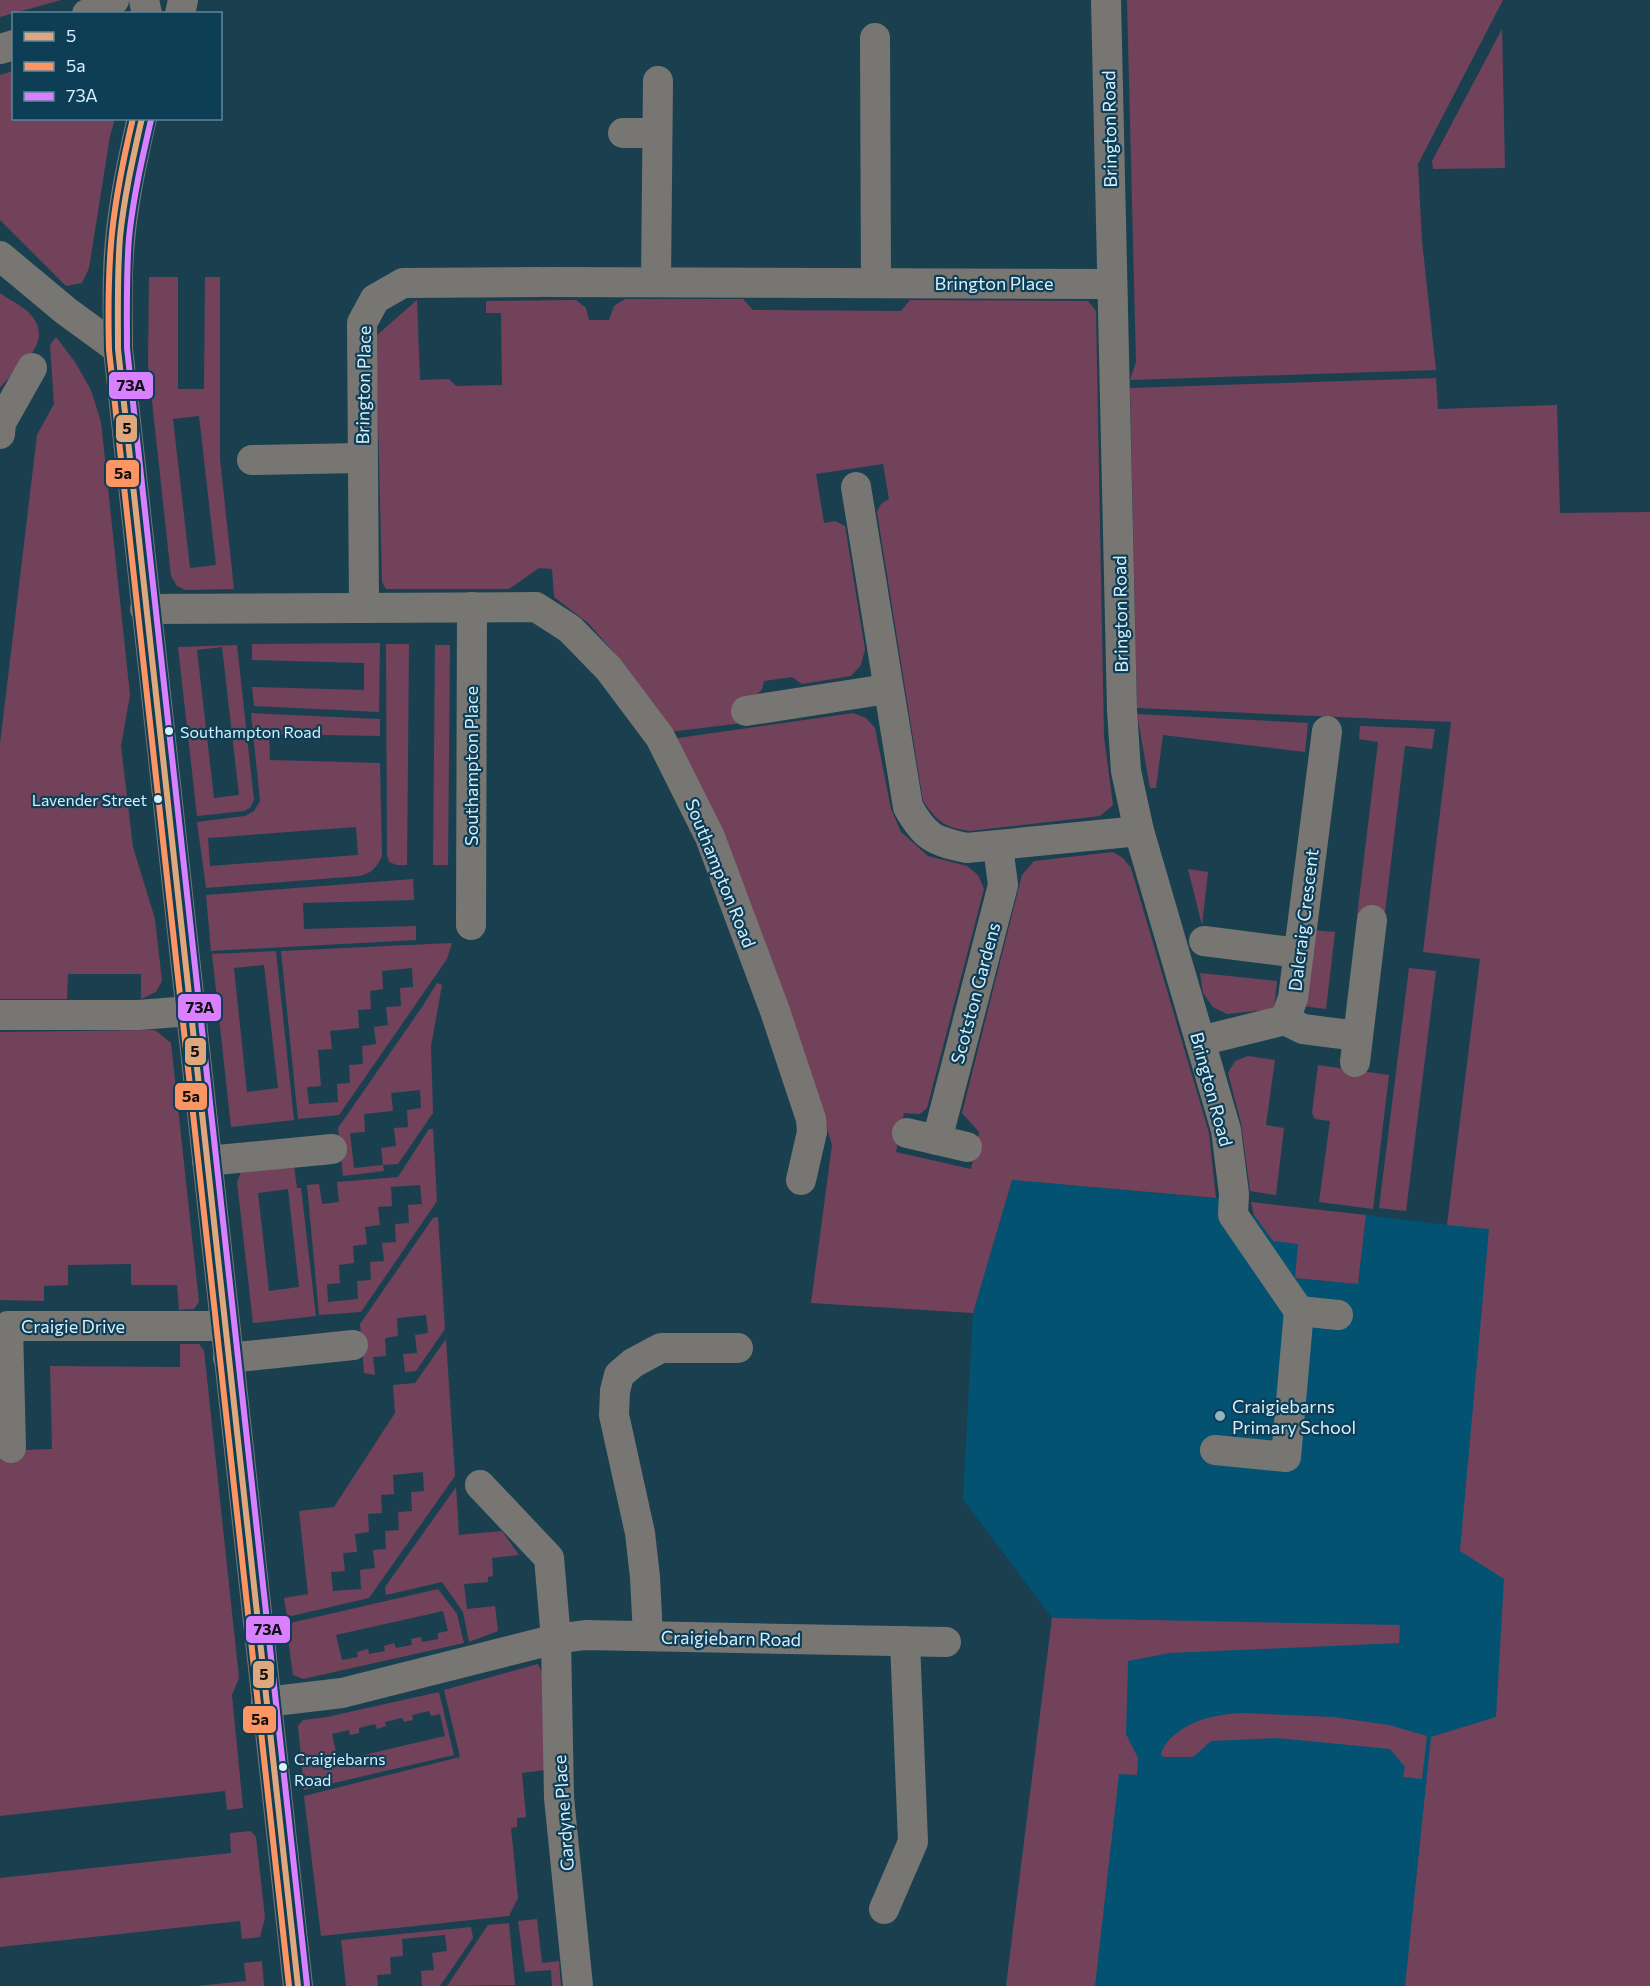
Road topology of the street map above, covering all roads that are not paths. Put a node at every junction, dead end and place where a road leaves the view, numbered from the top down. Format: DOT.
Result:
graph roads {
  1 [pos="114,0"];
  2 [pos="1106,0"];
  3 [pos="91,12"];
  4 [pos="876,38"];
  5 [pos="658,81"];
  6 [pos="142,120"];
  7 [pos="623,133"];
  8 [pos="657,133"];
  9 [pos="0,256"];
  10 [pos="657,282"];
  11 [pos="876,283"];
  12 [pos="1112,284"];
  13 [pos="118,349"];
  14 [pos="32,368"];
  15 [pos="0,434"];
  16 [pos="362,458"];
  17 [pos="252,460"];
  18 [pos="856,487"];
  19 [pos="472,607"];
  20 [pos="364,608"];
  21 [pos="145,609"];
  22 [pos="888,689"];
  23 [pos="746,711"];
  24 [pos="1327,731"];
  25 [pos="1139,831"];
  26 [pos="999,846"];
  27 [pos="1372,920"];
  28 [pos="471,925"];
  29 [pos="1204,941"];
  30 [pos="1299,952"];
  31 [pos="190,1011"];
  32 [pos="0,1015"];
  33 [pos="1285,1020"];
  34 [pos="1200,1041"];
  35 [pos="907,1133"];
  36 [pos="937,1140"];
  37 [pos="967,1147"];
  38 [pos="332,1149"];
  39 [pos="207,1161"];
  40 [pos="801,1180"];
  41 [pos="1299,1311"];
  42 [pos="1338,1315"];
  43 [pos="225,1326"];
  44 [pos="353,1345"];
  45 [pos="738,1348"];
  46 [pos="228,1358"];
  47 [pos="11,1449"];
  48 [pos="1215,1450"];
  49 [pos="480,1485"];
  50 [pos="648,1636"];
  51 [pos="556,1639"];
  52 [pos="905,1641"];
  53 [pos="946,1642"];
  54 [pos="266,1702"];
  55 [pos="884,1909"];
  56 [pos="298,1986"];
  57 [pos="578,1986"];
  1 -- 3 [label="street"];
  2 -- 12 [label="street, Brington Road"];
  4 -- 11 [label="street"];
  5 -- 8 [label="street"];
  6 -- 13 [label="street"];
  7 -- 8 [label="street"];
  8 -- 10 [label="street"];
  9 -- 13 [label="street"];
  10 -- 11 [label="street, Brington Place"];
  10 -- 16 [label="street, Brington Place"];
  11 -- 12 [label="street, Brington Place"];
  12 -- 25 [label="street, Brington Road"];
  13 -- 21 [label="street"];
  14 -- 15 [label="street"];
  16 -- 17 [label="street"];
  16 -- 20 [label="street, Brington Place"];
  18 -- 22 [label="street"];
  19 -- 20 [label="street, Southampton Road"];
  19 -- 28 [label="street, Southampton Place"];
  19 -- 40 [label="street, Southampton Road"];
  20 -- 21 [label="street, Southampton Road"];
  21 -- 31 [label="street"];
  22 -- 23 [label="street"];
  22 -- 26 [label="street"];
  24 -- 30 [label="street, Dalcraig Crescent"];
  25 -- 26 [label="street"];
  25 -- 34 [label="street, Brington Road"];
  26 -- 36 [label="street, Scotston Gardens"];
  27 -- 33 [label="street"];
  29 -- 30 [label="street"];
  30 -- 33 [label="street, Dalcraig Crescent"];
  31 -- 32 [label="street"];
  31 -- 39 [label="street"];
  33 -- 34 [label="street"];
  34 -- 41 [label="street, Brington Road"];
  35 -- 36 [label="street"];
  36 -- 37 [label="street"];
  38 -- 39 [label="street"];
  39 -- 43 [label="street"];
  41 -- 42 [label="street"];
  41 -- 48 [label="street"];
  43 -- 46 [label="street"];
  43 -- 47 [label="street, Craigie Drive"];
  44 -- 46 [label="street"];
  45 -- 50 [label="street"];
  46 -- 54 [label="street"];
  49 -- 51 [label="street"];
  50 -- 51 [label="street, Craigiebarn Road"];
  50 -- 52 [label="street, Craigiebarn Road"];
  51 -- 54 [label="street, Craigiebarn Road"];
  51 -- 57 [label="street, Gardyne Place"];
  52 -- 53 [label="street, Craigiebarn Road"];
  52 -- 55 [label="street"];
  54 -- 56 [label="street"];
}
